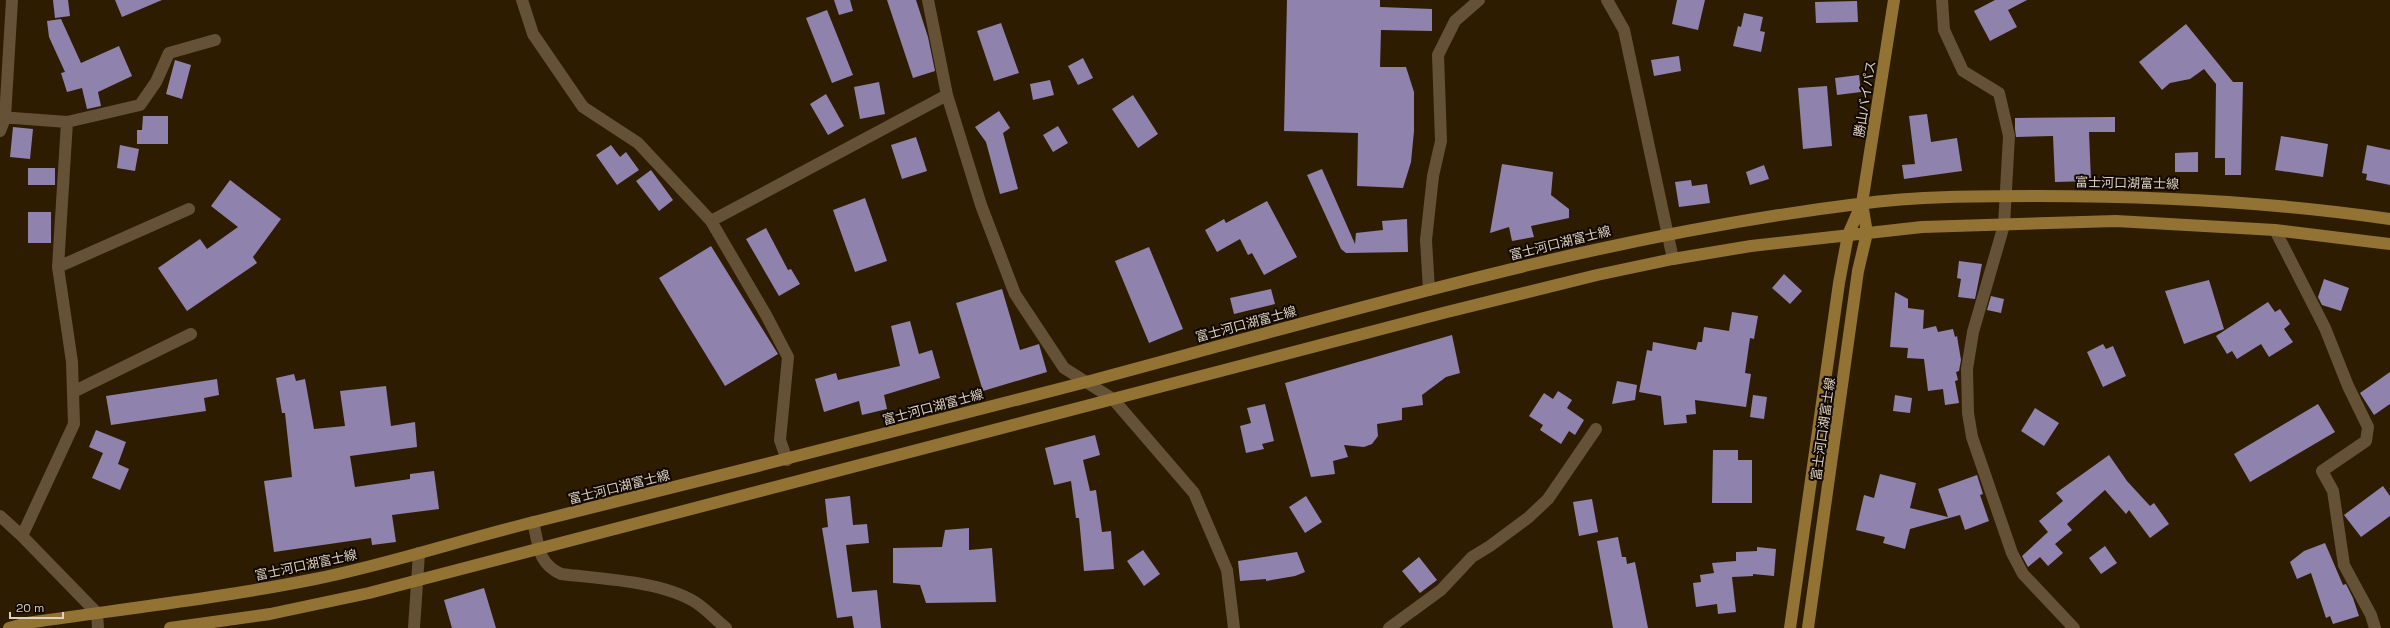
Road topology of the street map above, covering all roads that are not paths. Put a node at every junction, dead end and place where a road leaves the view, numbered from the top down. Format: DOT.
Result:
graph roads {
  1 [pos="12,0"];
  2 [pos="522,0"];
  3 [pos="928,0"];
  4 [pos="1479,0"];
  5 [pos="1607,0"];
  6 [pos="1894,0"];
  7 [pos="1942,0"];
  8 [pos="215,40"];
  9 [pos="947,95"];
  10 [pos="2,117"];
  11 [pos="66,122"];
  12 [pos="0,131"];
  13 [pos="2006,196"];
  14 [pos="1862,203"];
  15 [pos="189,209"];
  16 [pos="2390,219"];
  17 [pos="711,221"];
  18 [pos="2004,225"];
  19 [pos="2275,230"];
  20 [pos="1668,233"];
  21 [pos="1867,233"];
  22 [pos="1848,235"];
  23 [pos="2390,244"];
  24 [pos="1673,259"];
  25 [pos="58,267"];
  26 [pos="1429,290"];
  27 [pos="190,334"];
  28 [pos="1087,381"];
  29 [pos="73,392"];
  30 [pos="1113,399"];
  31 [pos="1596,429"];
  32 [pos="787,460"];
  33 [pos="0,516"];
  34 [pos="533,522"];
  35 [pos="22,536"];
  36 [pos="539,548"];
  37 [pos="419,553"];
  38 [pos="415,581"];
  39 [pos="97,612"];
  40 [pos="27,623"];
  41 [pos="0,627"];
  42 [pos="9,628"];
  43 [pos="98,628"];
  44 [pos="170,628"];
  45 [pos="414,628"];
  46 [pos="726,628"];
  47 [pos="1234,628"];
  48 [pos="1389,628"];
  49 [pos="1790,628"];
  50 [pos="1808,628"];
  51 [pos="2074,628"];
  52 [pos="2375,628"];
  1 -- 10 [label="street"];
  2 -- 17 [label="street"];
  3 -- 9 [label="street"];
  4 -- 26 [label="street"];
  5 -- 20 [label="street"];
  6 -- 14 [label="main road, 勝山バイパス"];
  7 -- 13 [label="street"];
  8 -- 11 [label="street"];
  9 -- 17 [label="street"];
  9 -- 28 [label="street"];
  10 -- 11 [label="street"];
  10 -- 12 [label="street"];
  11 -- 25 [label="street"];
  13 -- 14 [label="main road, 富士河口湖富士線"];
  13 -- 16 [label="main road, 富士河口湖富士線"];
  13 -- 18 [label="street"];
  14 -- 20 [label="main road, 富士河口湖富士線"];
  14 -- 21 [label="main road, 富士河口湖富士線"];
  14 -- 22 [label="main road, 富士河口湖富士線"];
  15 -- 25 [label="street"];
  17 -- 32 [label="street"];
  18 -- 19 [label="main road"];
  18 -- 21 [label="main road"];
  18 -- 51 [label="street"];
  19 -- 23 [label="main road"];
  19 -- 52 [label="street"];
  20 -- 24 [label="street"];
  20 -- 26 [label="main road, 富士河口湖富士線"];
  21 -- 22 [label="main road"];
  21 -- 50 [label="main road, 富士河口湖富士線"];
  22 -- 24 [label="main road"];
  22 -- 49 [label="main road, 富士河口湖富士線"];
  24 -- 30 [label="main road"];
  25 -- 29 [label="street"];
  26 -- 28 [label="main road, 富士河口湖富士線"];
  27 -- 29 [label="street"];
  28 -- 30 [label="street"];
  28 -- 32 [label="main road, 富士河口湖富士線"];
  29 -- 35 [label="street"];
  30 -- 36 [label="main road"];
  30 -- 47 [label="street"];
  31 -- 48 [label="street"];
  32 -- 34 [label="main road, 富士河口湖富士線"];
  33 -- 35 [label="street"];
  34 -- 36 [label="street"];
  34 -- 37 [label="main road, 富士河口湖富士線"];
  35 -- 39 [label="street"];
  36 -- 38 [label="main road"];
  36 -- 46 [label="street"];
  37 -- 38 [label="street"];
  37 -- 39 [label="main road, 富士河口湖富士線"];
  38 -- 44 [label="main road"];
  38 -- 45 [label="street"];
  39 -- 40 [label="main road, 富士河口湖富士線"];
  39 -- 43 [label="street"];
  40 -- 41 [label="main road"];
  40 -- 42 [label="main road, 富士河口湖富士線"];
}
